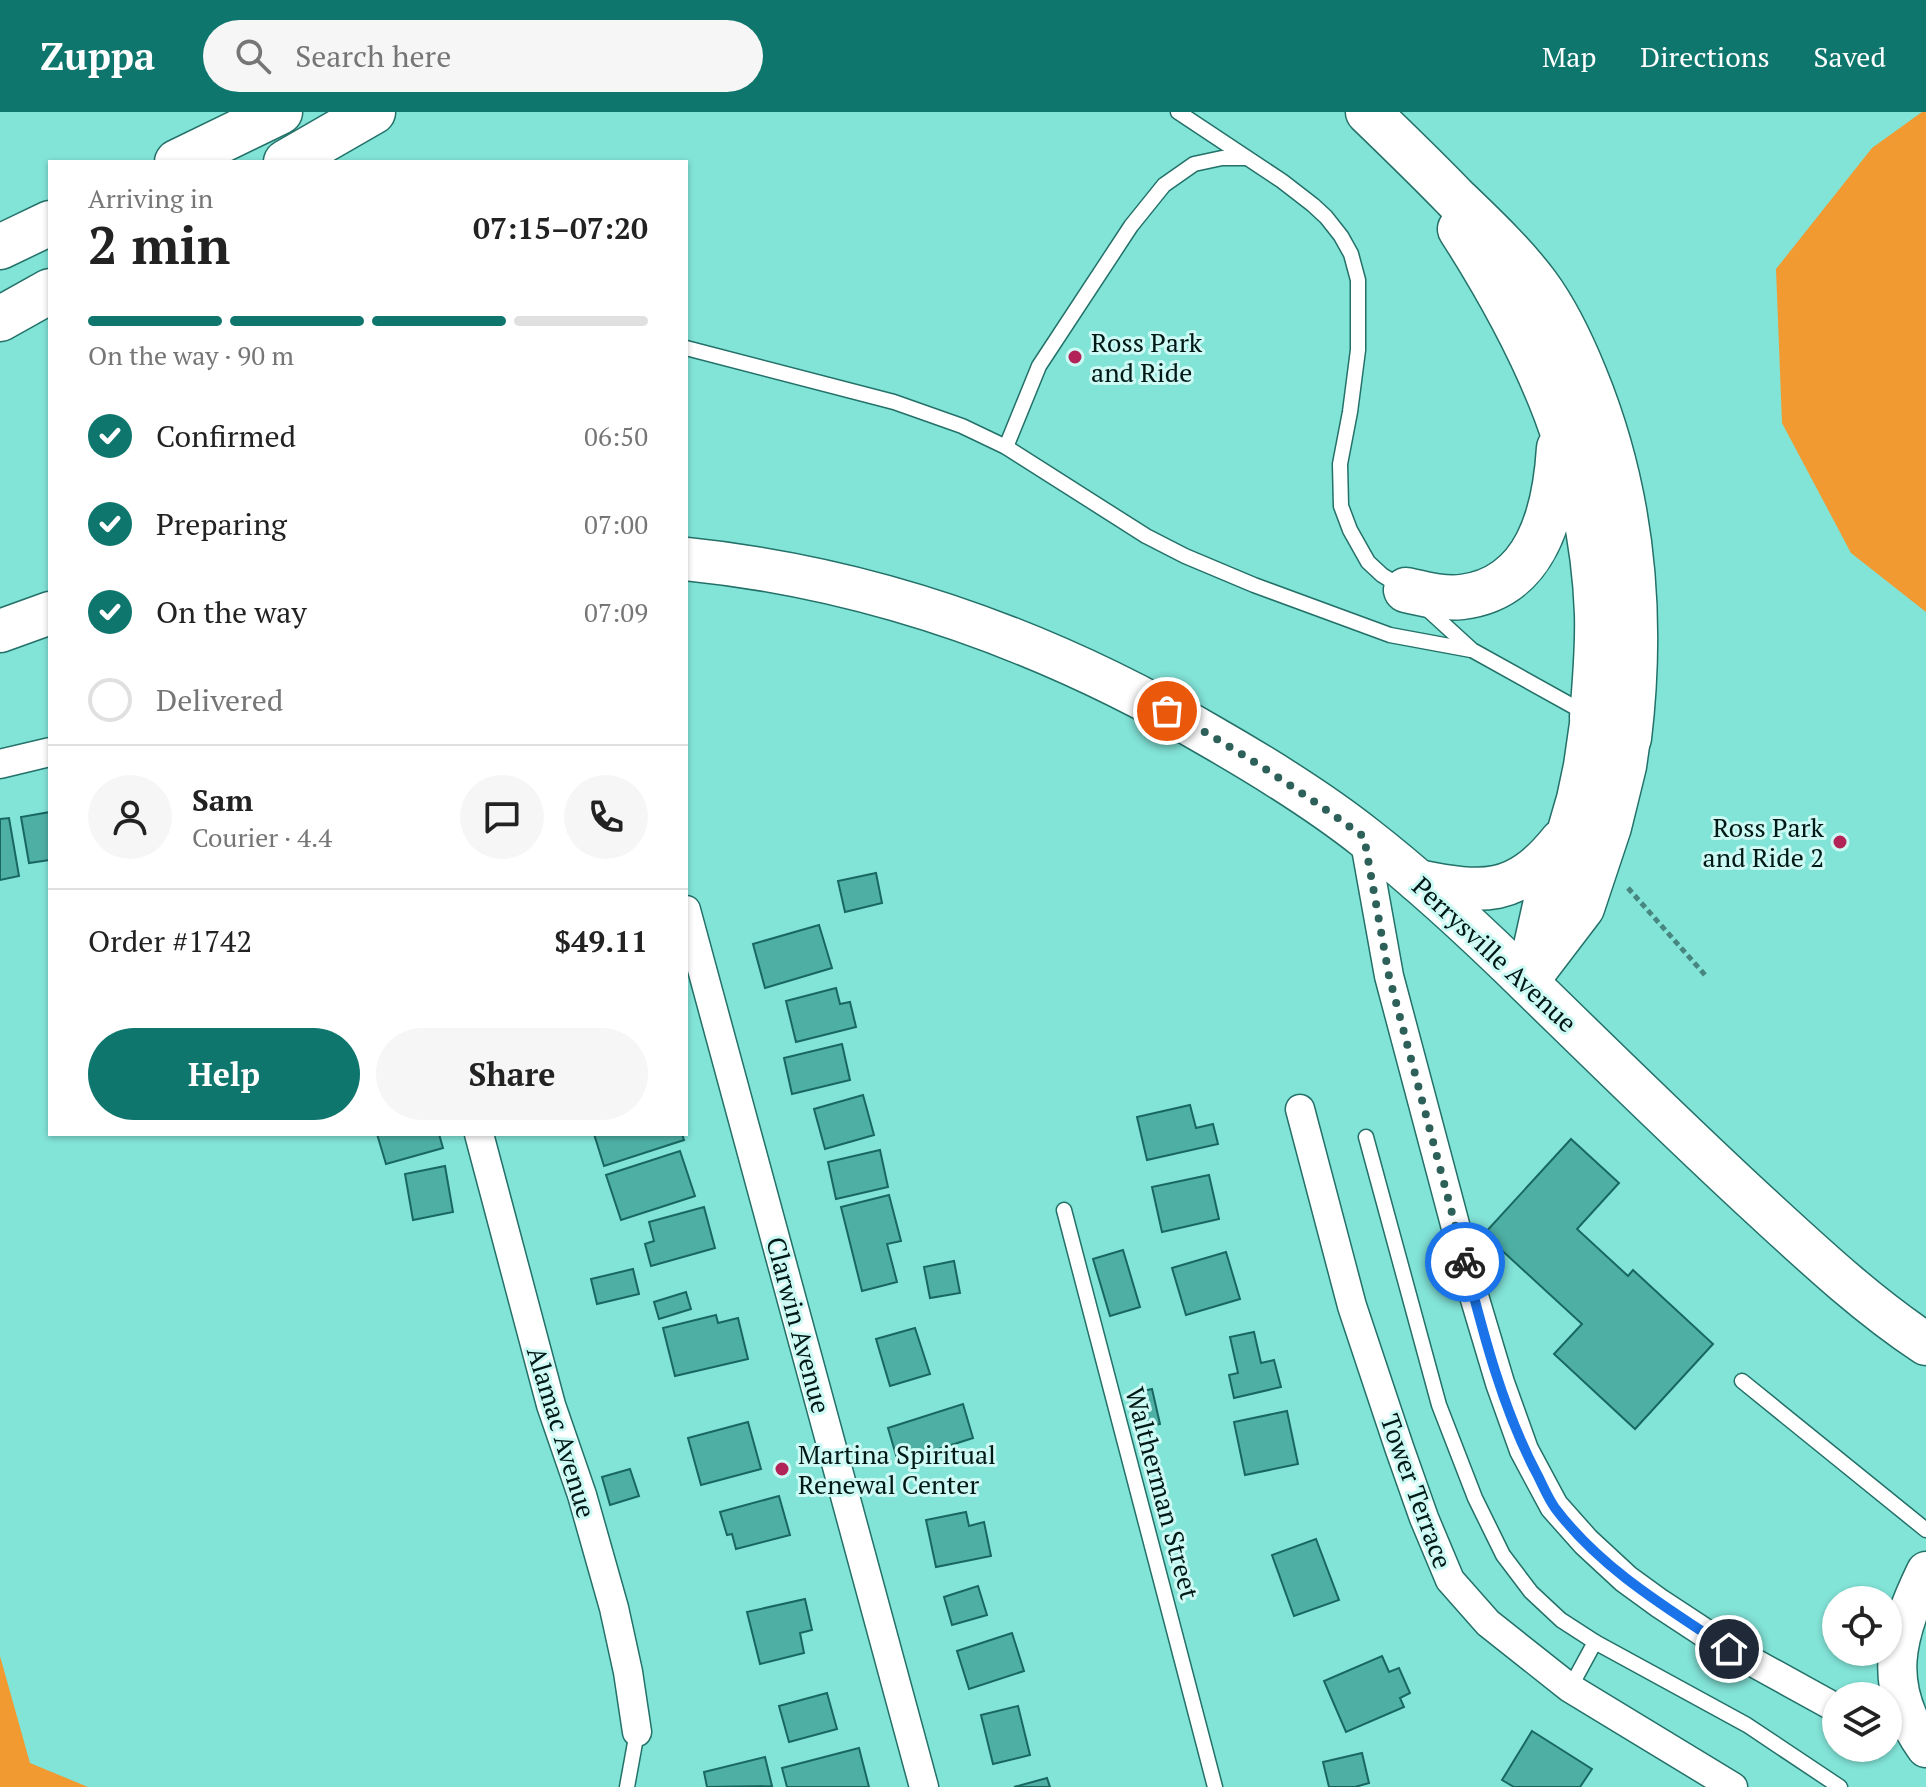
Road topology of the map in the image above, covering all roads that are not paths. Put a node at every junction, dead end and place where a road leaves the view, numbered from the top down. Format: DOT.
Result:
graph roads {
  1 [pos="280,112"];
  2 [pos="373,112"];
  3 [pos="1178,112"];
  4 [pos="1379,123"];
  5 [pos="1247,158"];
  6 [pos="181,160"];
  7 [pos="289,160"];
  8 [pos="48,224"];
  9 [pos="0,247"];
  10 [pos="48,292"];
  11 [pos="0,319"];
  12 [pos="688,349"];
  13 [pos="1561,422"];
  14 [pos="1006,447"];
  15 [pos="688,559"];
  16 [pos="1406,590"];
  17 [pos="48,614"];
  18 [pos="0,631"];
  19 [pos="1472,650"];
  20 [pos="1610,727"];
  21 [pos="48,752"];
  22 [pos="0,764"];
  23 [pos="1569,830"];
  24 [pos="1364,837"];
  25 [pos="1418,881"];
  26 [pos="688,917"];
  27 [pos="1527,982"];
  28 [pos="1300,1109"];
  29 [pos="480,1136"];
  30 [pos="1366,1137"];
  31 [pos="1064,1210"];
  32 [pos="1926,1344"];
  33 [pos="1742,1381"];
  34 [pos="1926,1530"];
  35 [pos="1926,1571"];
  36 [pos="1595,1642"];
  37 [pos="1570,1688"];
  38 [pos="1822,1700"];
  39 [pos="1907,1727"];
  40 [pos="637,1732"];
  41 [pos="627,1787"];
  42 [pos="924,1787"];
  43 [pos="1215,1787"];
  44 [pos="1733,1787"];
  45 [pos="1840,1787"];
  1 -- 6 [label="highway"];
  2 -- 7 [label="highway"];
  3 -- 5 [label="lane"];
  4 -- 13 [label="highway"];
  4 -- 20 [label="highway"];
  5 -- 14 [label="lane"];
  5 -- 16 [label="lane"];
  8 -- 9 [label="highway"];
  10 -- 11 [label="highway"];
  12 -- 14 [label="lane"];
  13 -- 16 [label="highway"];
  13 -- 20 [label="highway"];
  14 -- 19 [label="lane"];
  15 -- 24 [label="main road, Perrysville Avenue"];
  16 -- 19 [label="lane"];
  17 -- 18 [label="main road"];
  19 -- 20 [label="lane"];
  20 -- 23 [label="main road"];
  20 -- 27 [label="main road"];
  21 -- 22 [label="street"];
  23 -- 25 [label="main road"];
  23 -- 27 [label="main road"];
  24 -- 25 [label="main road, Perrysville Avenue"];
  24 -- 38 [label="street"];
  25 -- 27 [label="main road, Perrysville Avenue"];
  26 -- 42 [label="street, Clarwin Avenue"];
  27 -- 32 [label="main road, Perrysville Avenue"];
  28 -- 37 [label="street, Tower Terrace"];
  29 -- 40 [label="street, Alamac Avenue"];
  30 -- 36 [label="lane"];
  31 -- 43 [label="lane, Waltherman Street"];
  33 -- 34 [label="lane"];
  35 -- 39 [label="street"];
  36 -- 37 [label="lane"];
  36 -- 45 [label="lane"];
  37 -- 44 [label="street, Tower Terrace"];
  40 -- 41 [label="lane"];
}
